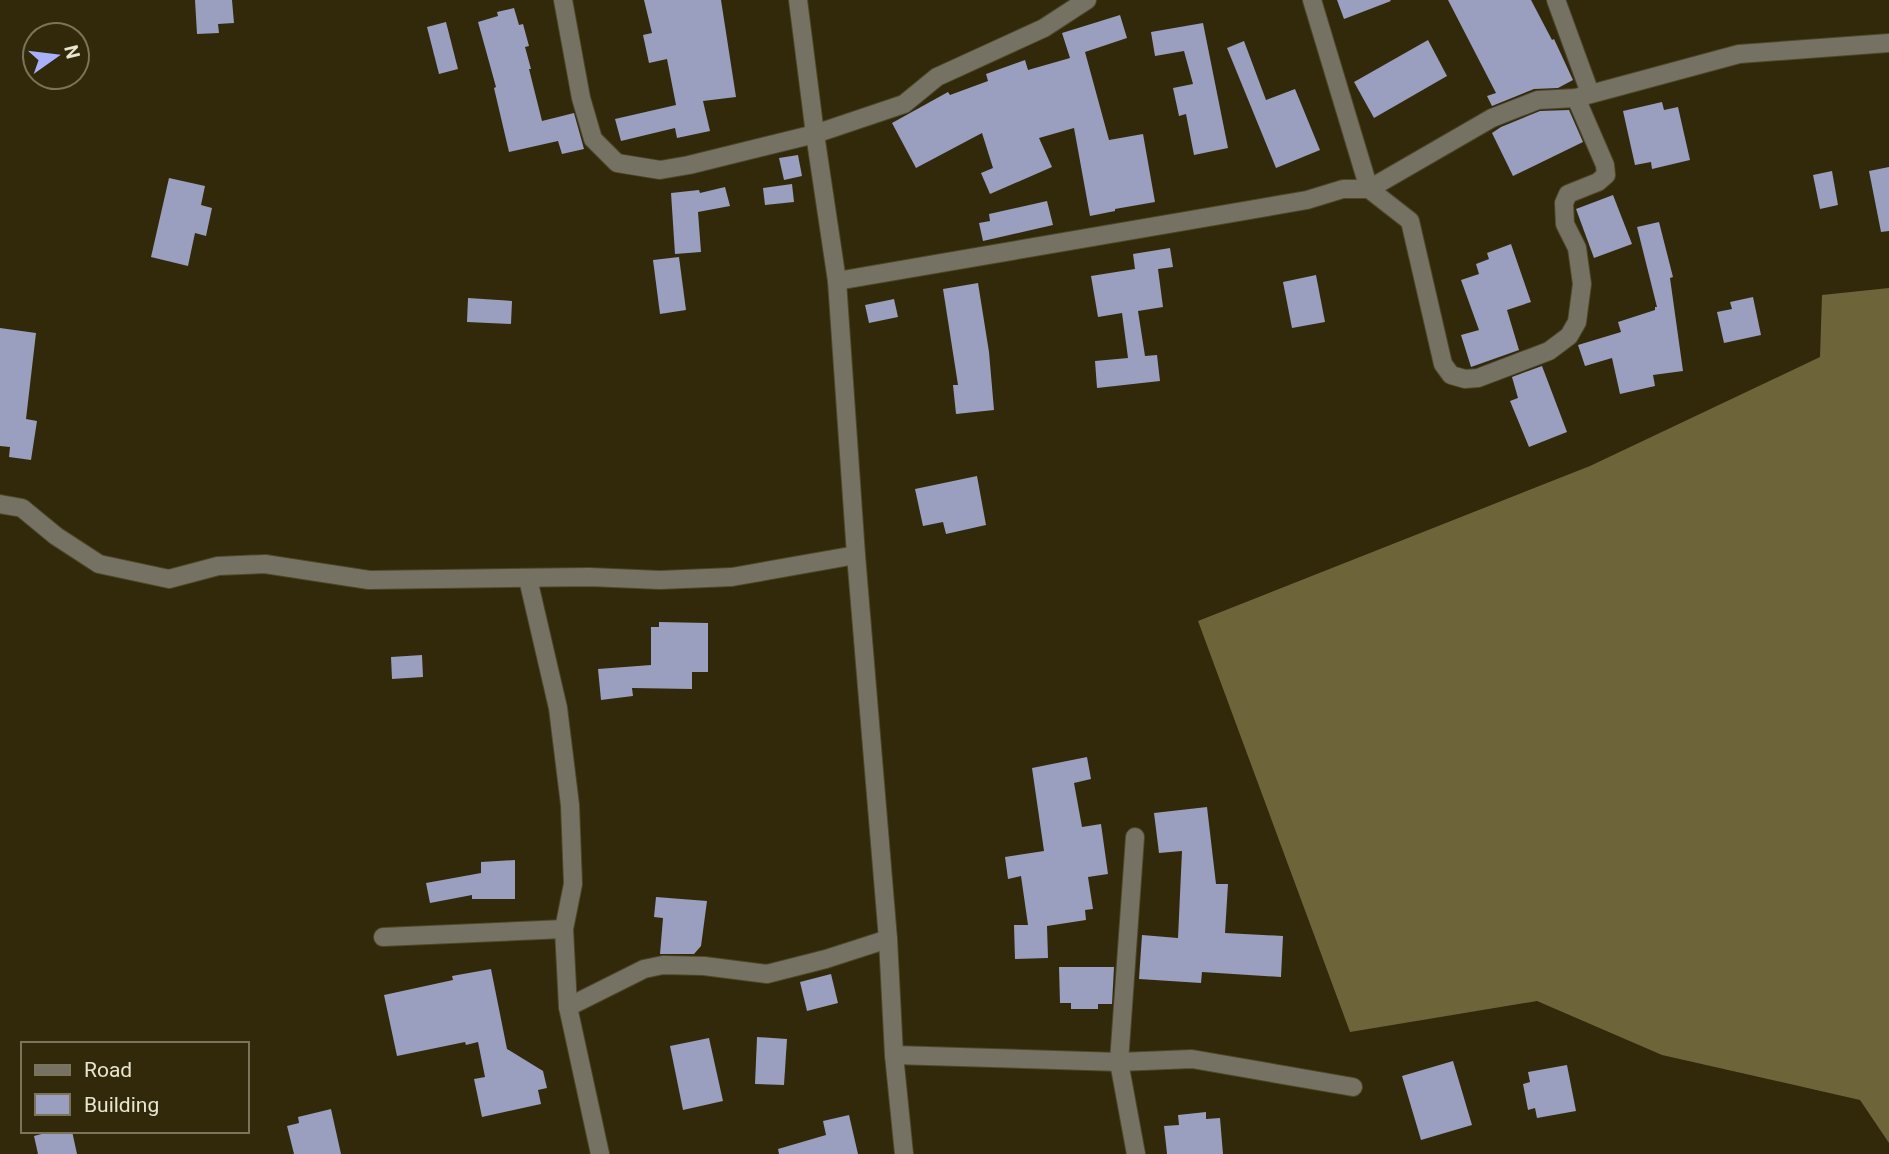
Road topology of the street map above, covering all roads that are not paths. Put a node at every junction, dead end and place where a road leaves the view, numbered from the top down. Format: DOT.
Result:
graph roads {
  1 [pos="563,0"];
  2 [pos="799,0"];
  3 [pos="1087,0"];
  4 [pos="1312,0"];
  5 [pos="1556,0"];
  6 [pos="1889,43"];
  7 [pos="1583,95"];
  8 [pos="815,134"];
  9 [pos="1368,189"];
  10 [pos="837,281"];
  11 [pos="0,504"];
  12 [pos="856,555"];
  13 [pos="528,579"];
  14 [pos="1135,837"];
  15 [pos="564,929"];
  16 [pos="383,937"];
  17 [pos="888,939"];
  18 [pos="568,1007"];
  19 [pos="894,1055"];
  20 [pos="1119,1062"];
  21 [pos="1353,1087"];
  22 [pos="600,1154"];
  23 [pos="904,1154"];
  24 [pos="1136,1154"];
  1 -- 8 [label="street"];
  2 -- 8 [label="street"];
  3 -- 8 [label="street"];
  4 -- 9 [label="street"];
  5 -- 7 [label="street"];
  6 -- 7 [label="street"];
  7 -- 9 [label="street"];
  7 -- 9 [label="street"];
  8 -- 10 [label="street"];
  9 -- 10 [label="street"];
  10 -- 12 [label="street"];
  11 -- 13 [label="street"];
  12 -- 13 [label="street"];
  12 -- 17 [label="street"];
  13 -- 15 [label="street"];
  14 -- 20 [label="street"];
  15 -- 16 [label="street"];
  15 -- 18 [label="street"];
  17 -- 18 [label="street"];
  17 -- 19 [label="street"];
  18 -- 22 [label="street"];
  19 -- 20 [label="street"];
  19 -- 23 [label="street"];
  20 -- 21 [label="street"];
  20 -- 24 [label="street"];
}
